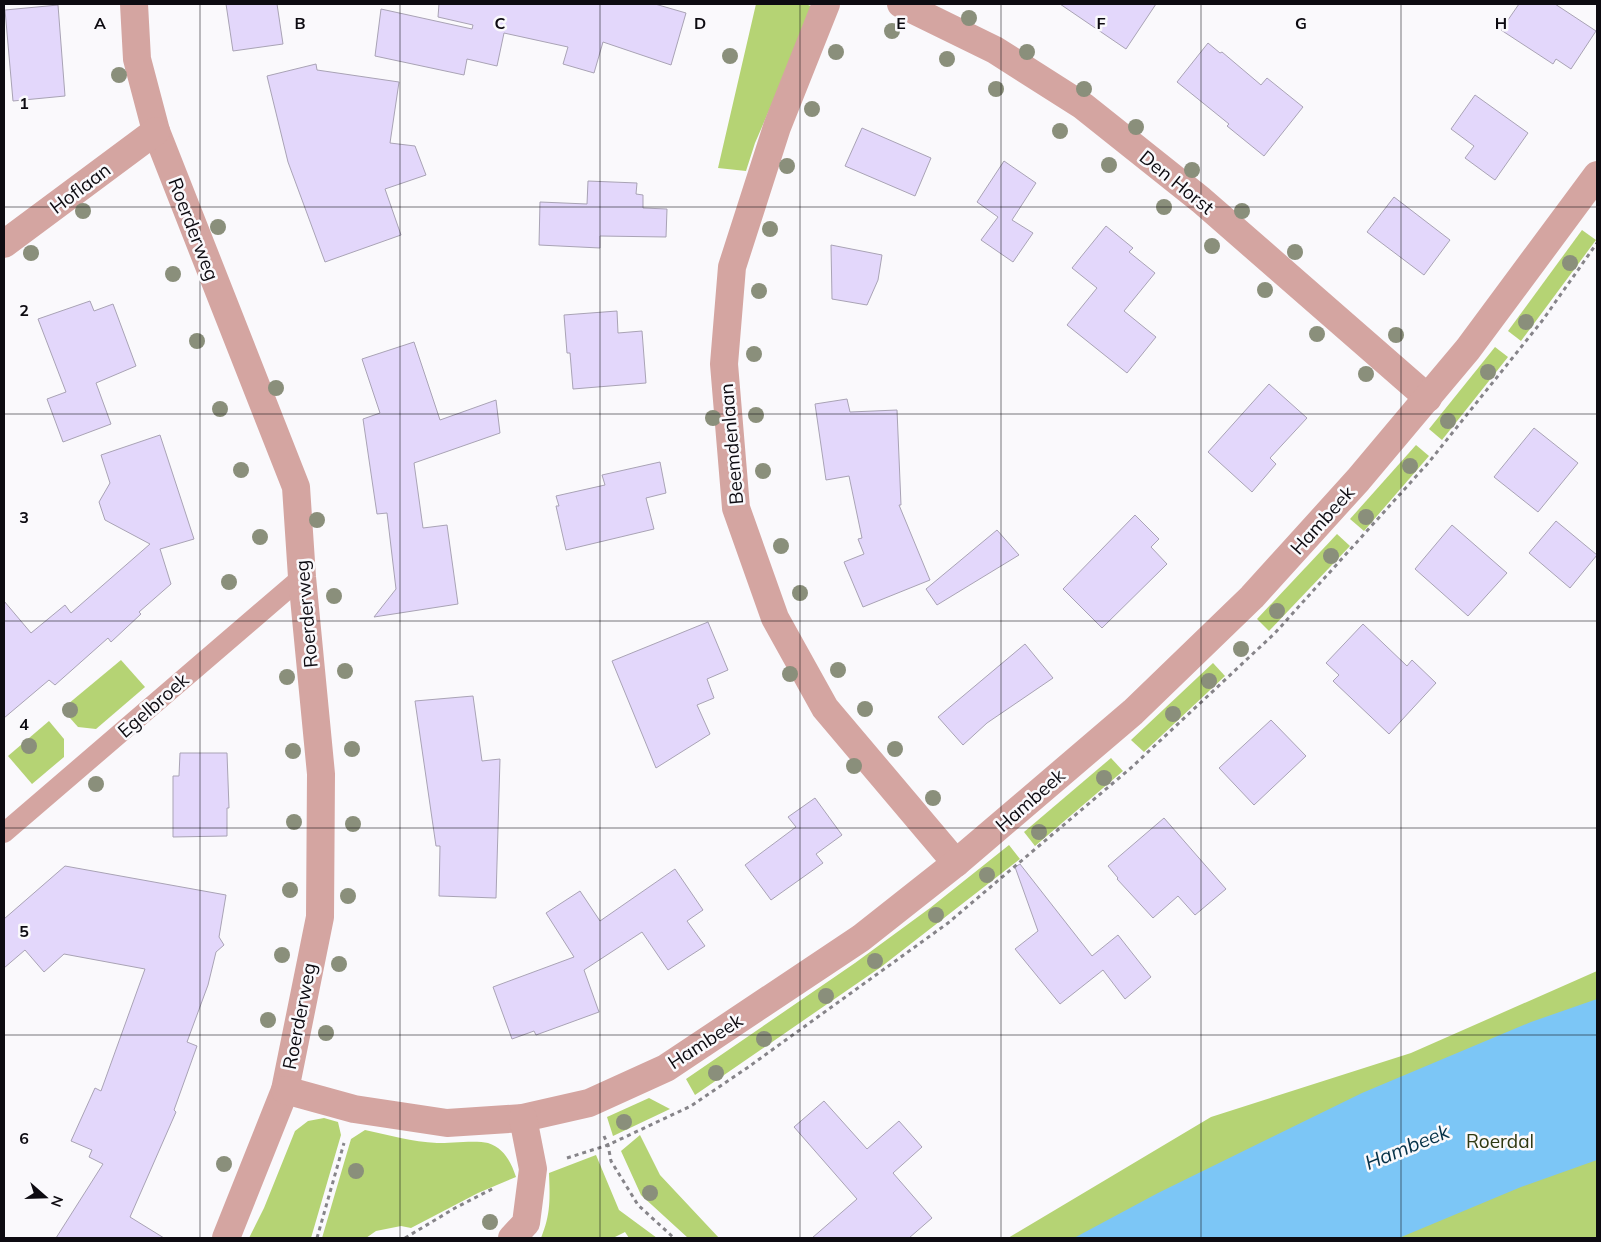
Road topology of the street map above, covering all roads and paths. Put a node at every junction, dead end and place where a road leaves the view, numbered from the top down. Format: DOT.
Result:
graph roads {
  1 [pos="134,4"];
  2 [pos="826,4"];
  3 [pos="901,4"];
  4 [pos="156,131"];
  5 [pos="1597,175"];
  6 [pos="4,244"];
  7 [pos="1428,398"];
  8 [pos="302,577"];
  9 [pos="4,833"];
  10 [pos="956,863"];
  11 [pos="284,1090"];
  12 [pos="354,1109"];
  13 [pos="523,1118"];
  14 [pos="533,1169"];
  15 [pos="226,1238"];
  16 [pos="316,1238"];
  17 [pos="405,1238"];
  18 [pos="512,1238"];
  19 [pos="674,1238"];
  1 -- 4 [label="street, Roerderweg"];
  2 -- 10 [label="street, Beemdenlaan"];
  3 -- 7 [label="street, Den Horst"];
  4 -- 6 [label="street, Hoflaan"];
  4 -- 8 [label="street, Roerderweg"];
  5 -- 7 [label="street, Hambeek"];
  7 -- 10 [label="street, Hambeek"];
  8 -- 9 [label="lane, Egelbroek"];
  8 -- 11 [label="street, Roerderweg"];
  10 -- 13 [label="street, Hambeek"];
  11 -- 12 [label="street, Hambeek"];
  11 -- 15 [label="street, Roerderweg"];
  12 -- 13 [label="street, Hambeek"];
  12 -- 16 [label="path"];
  13 -- 14 [label="street"];
  14 -- 17 [label="path"];
  14 -- 18 [label="street"];
  14 -- 19 [label="path"];
}
